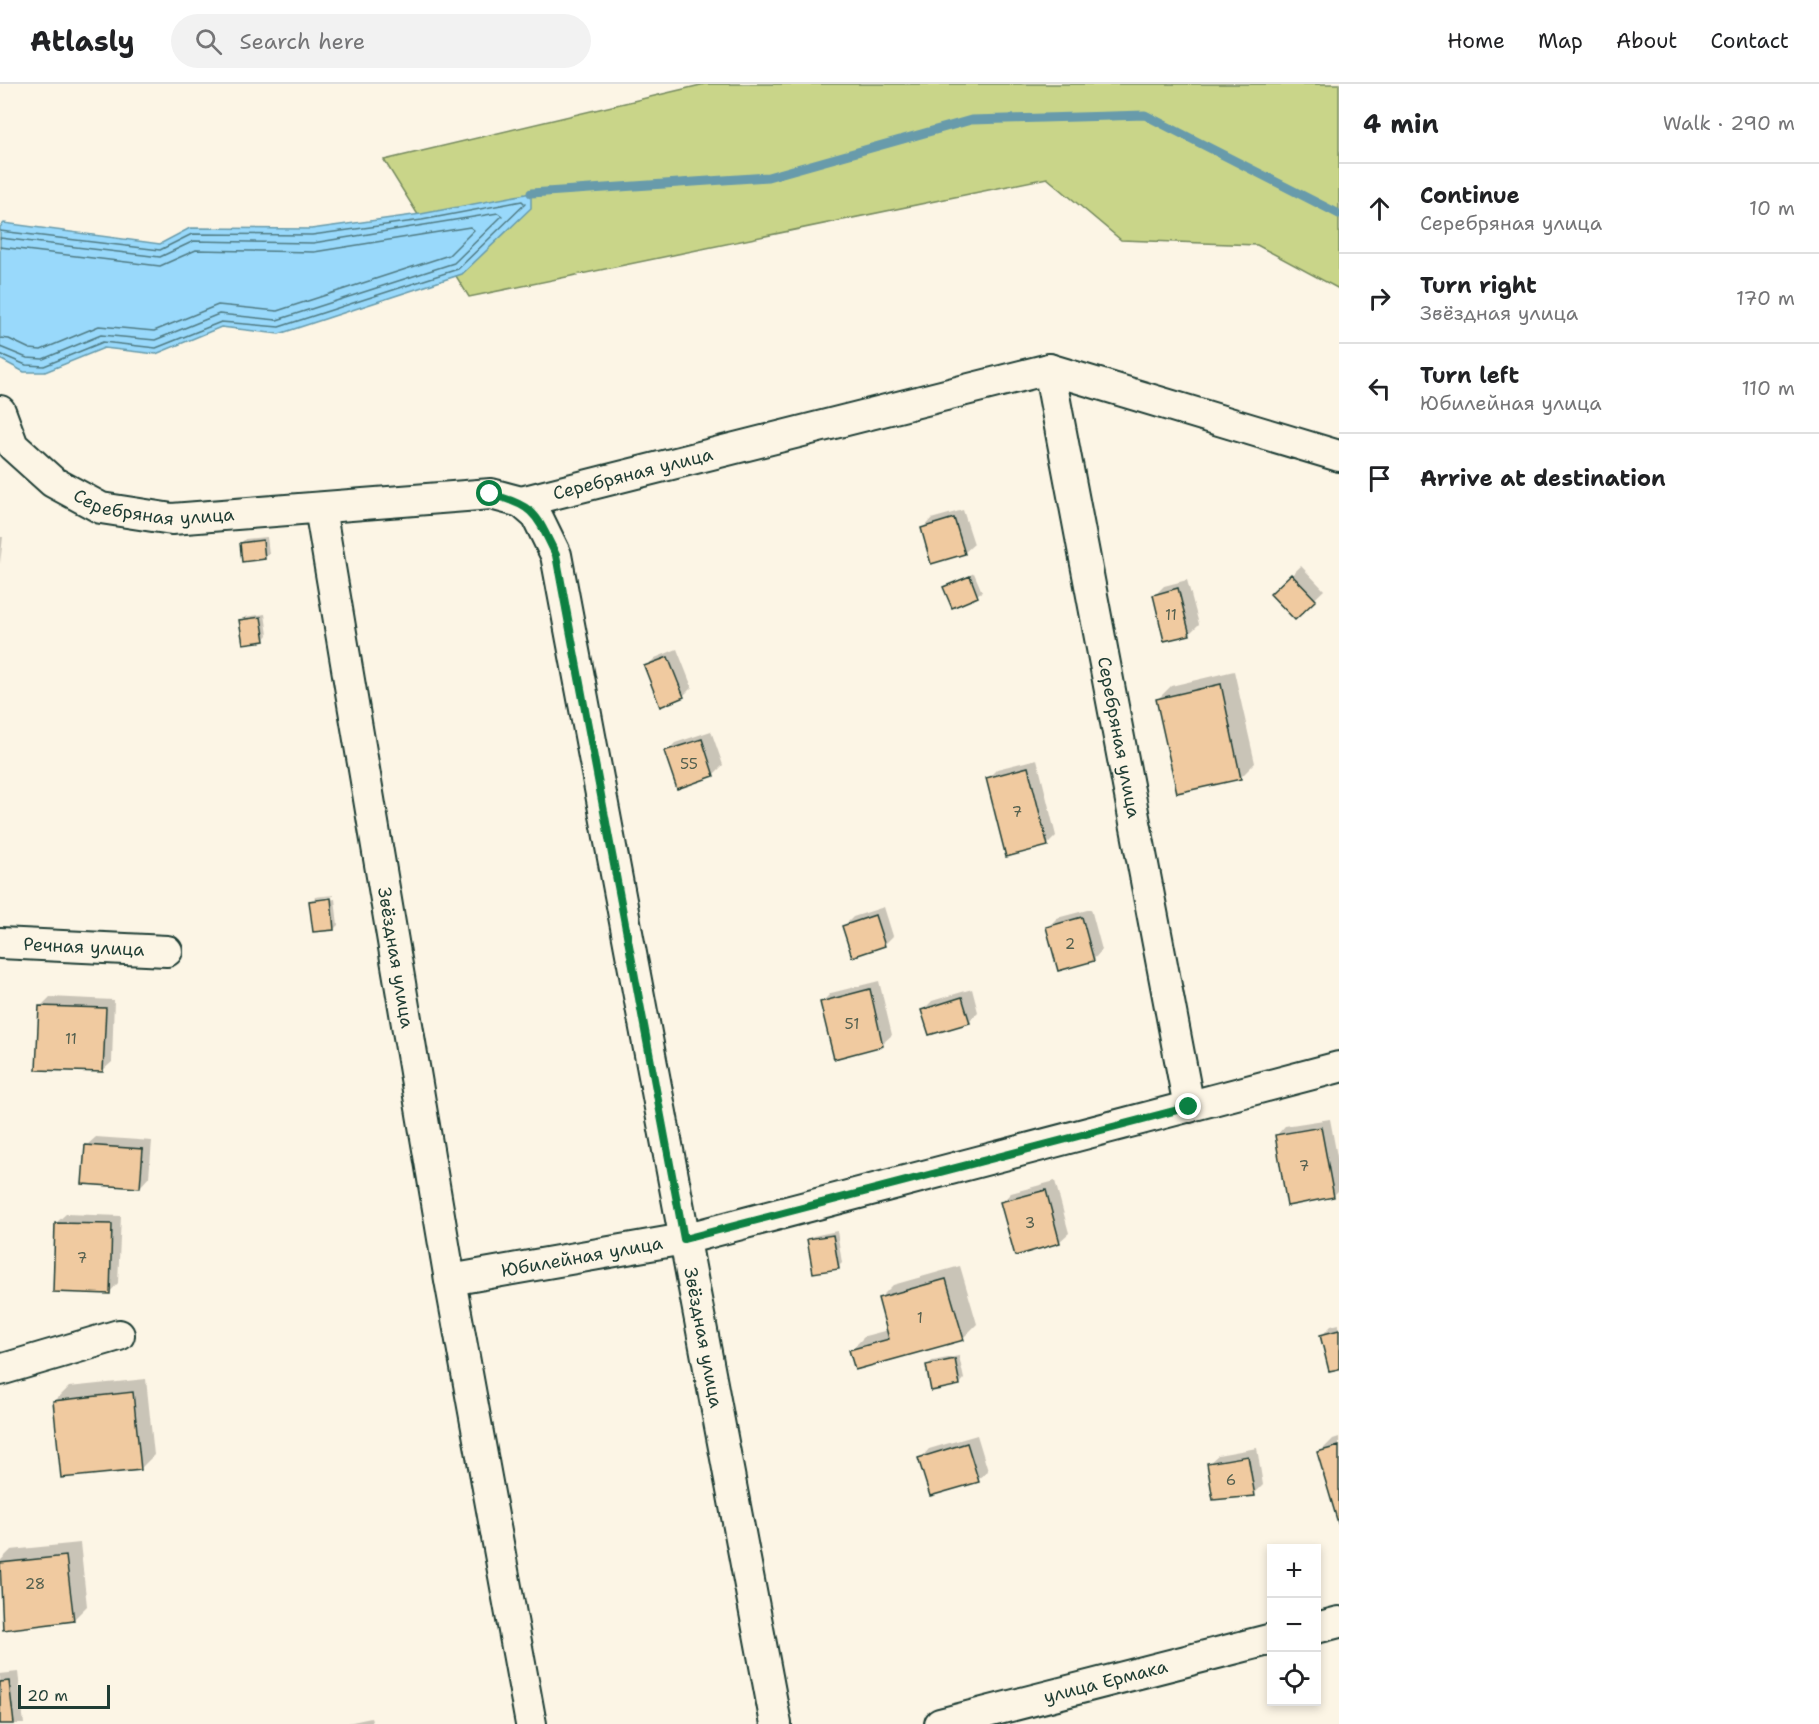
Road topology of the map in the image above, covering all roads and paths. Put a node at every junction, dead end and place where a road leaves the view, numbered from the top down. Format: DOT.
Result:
graph roads {
  1 [pos="1049,369"];
  2 [pos="0,411"];
  3 [pos="1339,456"];
  4 [pos="521,502"];
  5 [pos="320,508"];
  6 [pos="0,943"];
  7 [pos="167,951"];
  8 [pos="1339,1068"];
  9 [pos="1189,1107"];
  10 [pos="684,1239"];
  11 [pos="450,1280"];
  12 [pos="119,1335"];
  13 [pos="0,1370"];
  14 [pos="1339,1622"];
  15 [pos="1321,1627"];
  16 [pos="1267,1640"];
  17 [pos="531,1724"];
  18 [pos="776,1724"];
  19 [pos="940,1724"];
  1 -- 3 [label="street"];
  1 -- 4 [label="street, Серебряная улица"];
  1 -- 9 [label="street, Серебряная улица"];
  2 -- 5 [label="street, Серебряная улица"];
  4 -- 5 [label="street, Серебряная улица"];
  4 -- 10 [label="street, Звёздная улица"];
  5 -- 11 [label="street, Звёздная улица"];
  6 -- 7 [label="street, Речная улица"];
  8 -- 9 [label="street, Юбилейная улица"];
  9 -- 10 [label="street, Юбилейная улица"];
  10 -- 11 [label="street, Юбилейная улица"];
  10 -- 18 [label="street, Звёздная улица"];
  11 -- 17 [label="street, Звёздная улица"];
  12 -- 13 [label="street"];
  14 -- 15 [label="street"];
  16 -- 19 [label="street, улица Ермака"];
}
